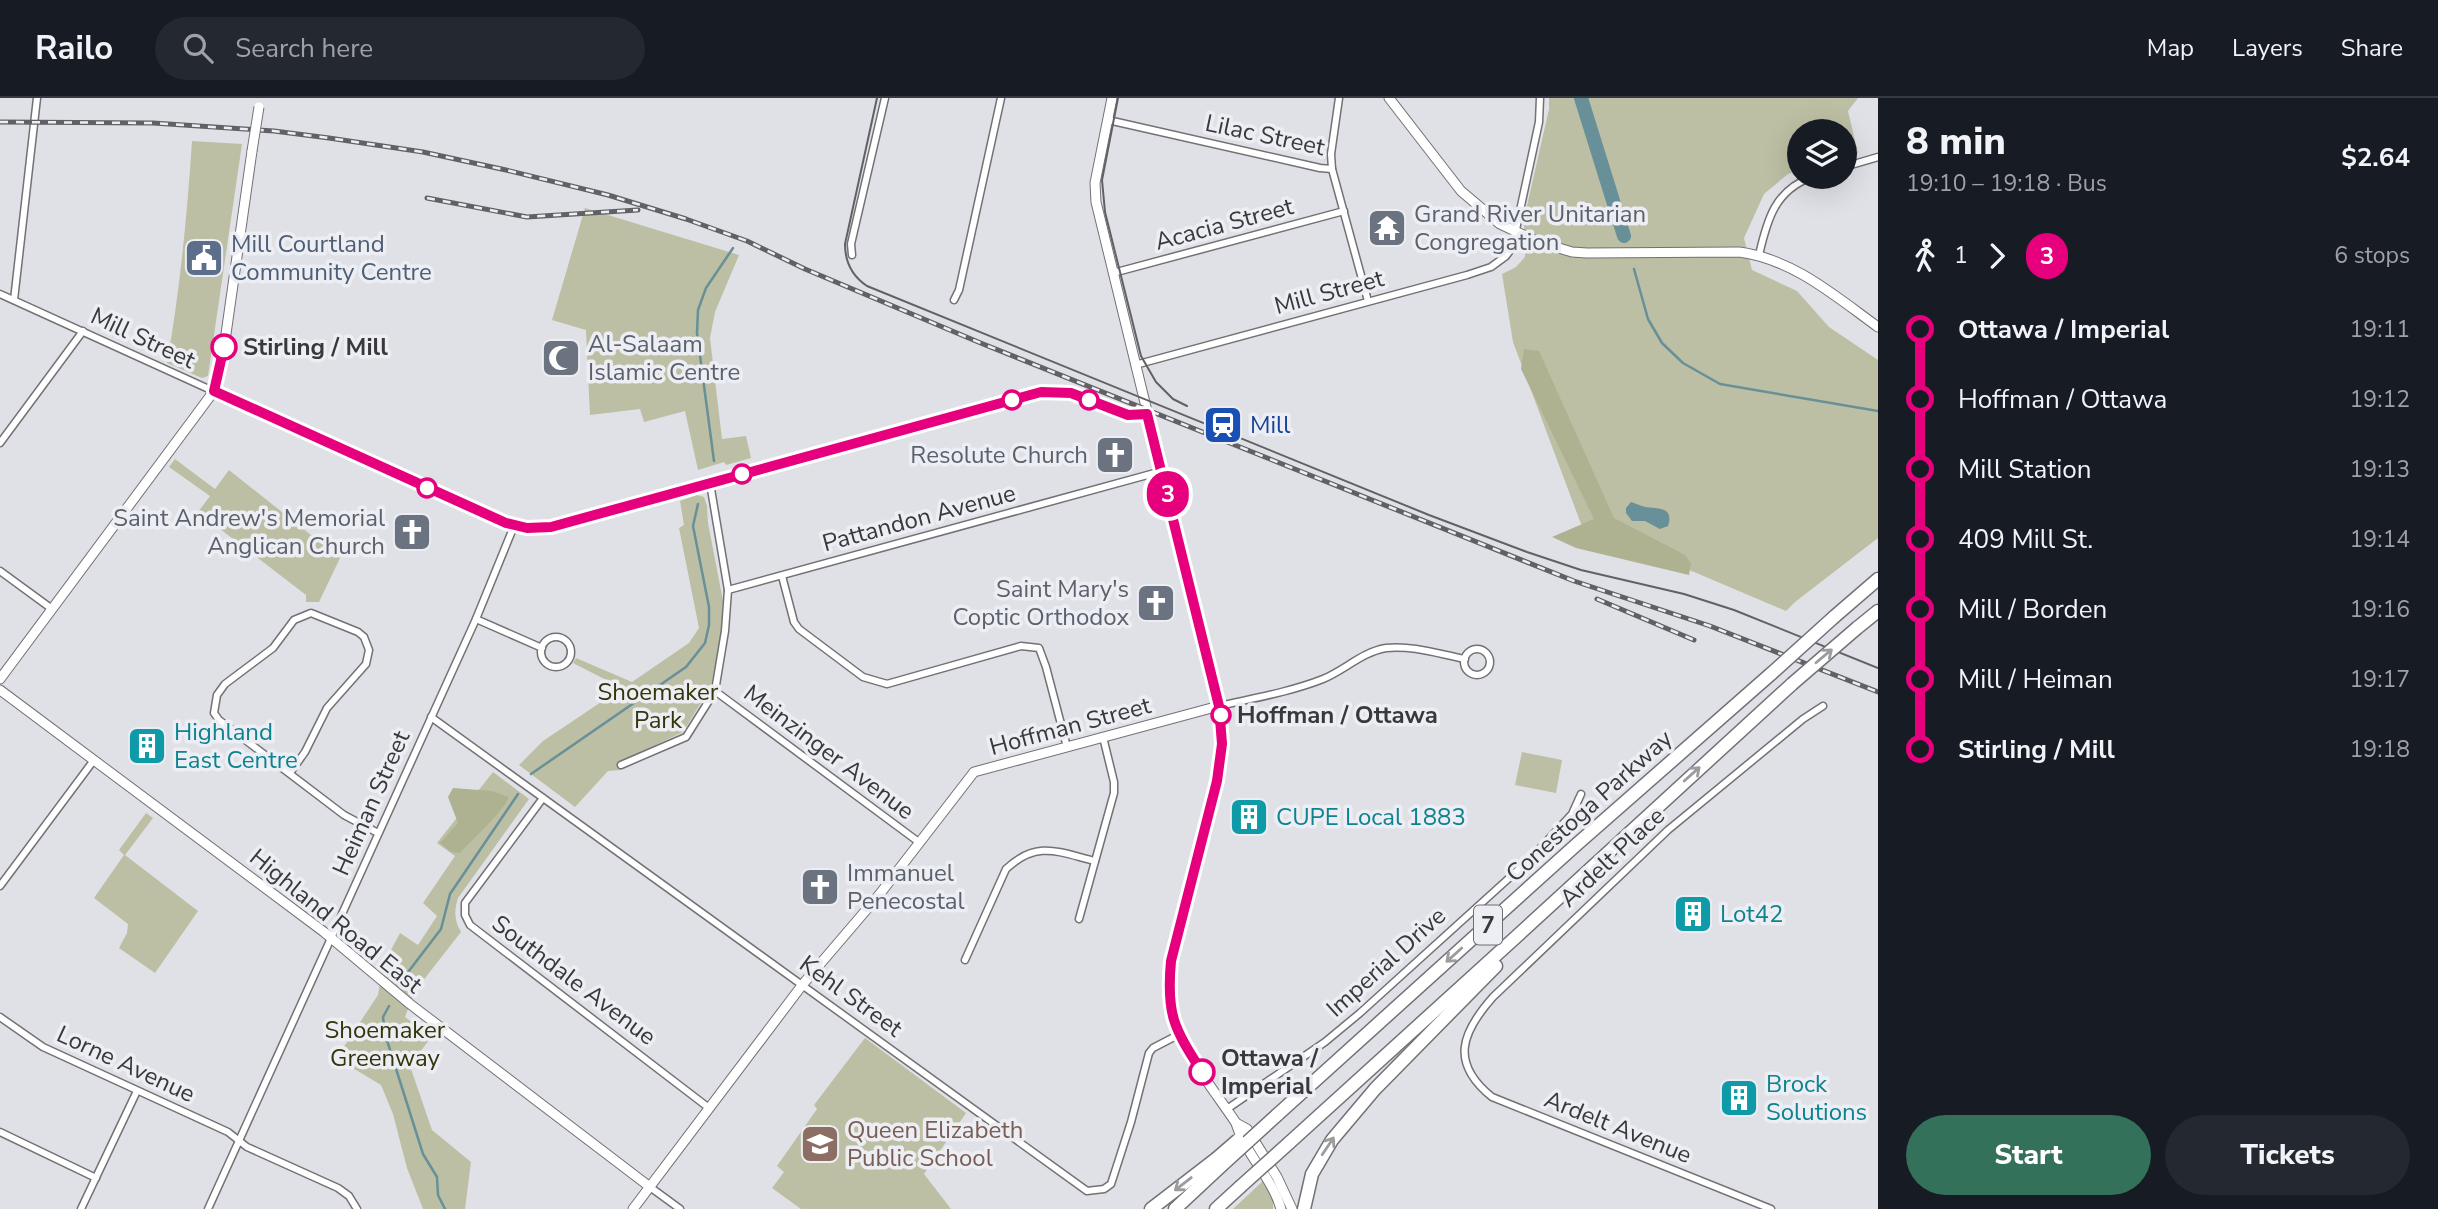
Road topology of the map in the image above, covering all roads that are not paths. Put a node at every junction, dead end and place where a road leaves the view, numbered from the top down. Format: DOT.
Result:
graph roads {
  1 [pos="37,98"];
  2 [pos="885,98"];
  3 [pos="1001,98"];
  4 [pos="1112,98"];
  5 [pos="1339,98"];
  6 [pos="1389,98"];
  7 [pos="1540,98"];
  8 [pos="259,102"];
  9 [pos="1108,120"];
  10 [pos="1878,157"];
  11 [pos="1857,163"];
  12 [pos="1332,169"];
  13 [pos="1790,189"];
  14 [pos="1344,211"];
  15 [pos="1515,232"];
  16 [pos="852,255"];
  17 [pos="1759,255"];
  18 [pos="1113,273"];
  19 [pos="0,294"];
  20 [pos="14,300"];
  21 [pos="954,300"];
  22 [pos="1368,301"];
  23 [pos="1878,327"];
  24 [pos="83,331"];
  25 [pos="1134,365"];
  26 [pos="214,391"];
  27 [pos="1147,414"];
  28 [pos="0,443"];
  29 [pos="1162,471"];
  30 [pos="710,483"];
  31 [pos="514,526"];
  32 [pos="0,571"];
  33 [pos="782,576"];
  34 [pos="1878,579"];
  35 [pos="727,590"];
  36 [pos="52,609"];
  37 [pos="1878,611"];
  38 [pos="476,619"];
  39 [pos="542,648"];
  40 [pos="1465,659"];
  41 [pos="0,679"];
  42 [pos="0,690"];
  43 [pos="715,691"];
  44 [pos="1219,706"];
  45 [pos="1824,706"];
  46 [pos="431,716"];
  47 [pos="1103,737"];
  48 [pos="1067,747"];
  49 [pos="94,760"];
  50 [pos="621,765"];
  51 [pos="290,773"];
  52 [pos="1581,793"];
  53 [pos="543,798"];
  54 [pos="378,833"];
  55 [pos="920,843"];
  56 [pos="1095,861"];
  57 [pos="0,886"];
  58 [pos="1079,919"];
  59 [pos="330,937"];
  60 [pos="1517,937"];
  61 [pos="965,960"];
  62 [pos="803,984"];
  63 [pos="0,1017"];
  64 [pos="1178,1035"];
  65 [pos="1465,1064"];
  66 [pos="136,1091"];
  67 [pos="709,1108"];
  68 [pos="1227,1109"];
  69 [pos="1236,1123"];
  70 [pos="0,1132"];
  71 [pos="239,1140"];
  72 [pos="1218,1163"];
  73 [pos="96,1178"];
  74 [pos="650,1187"];
  75 [pos="81,1209"];
  76 [pos="208,1209"];
  77 [pos="357,1209"];
  78 [pos="633,1209"];
  79 [pos="680,1209"];
  80 [pos="1150,1209"];
  81 [pos="1175,1209"];
  82 [pos="1216,1209"];
  83 [pos="1282,1209"];
  84 [pos="1292,1209"];
  85 [pos="1304,1209"];
  86 [pos="1771,1209"];
  1 -- 20 [label="street"];
  2 -- 16 [label="street"];
  3 -- 21 [label="street"];
  4 -- 9 [label="street"];
  5 -- 12 [label="street"];
  6 -- 15 [label="street"];
  7 -- 15 [label="street, Mill Street"];
  8 -- 26 [label="street, bridge"];
  9 -- 12 [label="street, Lilac Street"];
  9 -- 18 [label="street"];
  10 -- 11 [label="street"];
  12 -- 14 [label="street"];
  13 -- 17 [label="street"];
  14 -- 18 [label="street, Acacia Street"];
  14 -- 22 [label="street"];
  15 -- 17 [label="street"];
  15 -- 22 [label="street, Mill Street"];
  17 -- 23 [label="street"];
  18 -- 25 [label="street"];
  19 -- 20 [label="street, Mill Street"];
  20 -- 24 [label="street, Mill Street"];
  22 -- 25 [label="street, Mill Street"];
  24 -- 26 [label="street, Mill Street"];
  24 -- 28 [label="street"];
  25 -- 27 [label="street"];
  26 -- 31 [label="street, Mill Street"];
  26 -- 36 [label="street"];
  27 -- 29 [label="street"];
  27 -- 30 [label="street, Mill Street"];
  29 -- 33 [label="street, Pattandon Avenue"];
  29 -- 44 [label="street"];
  30 -- 31 [label="street, Mill Street"];
  30 -- 35 [label="street"];
  31 -- 38 [label="street, Heiman Street"];
  32 -- 36 [label="street"];
  33 -- 35 [label="street, Pattandon Avenue"];
  33 -- 48 [label="street"];
  34 -- 72 [label="highway, Conestoga Parkway / 7, one-way, bridge"];
  35 -- 43 [label="street"];
  36 -- 41 [label="street"];
  60 -- 37 [label="highway, Conestoga Parkway / 7, one-way, bridge"];
  38 -- 39 [label="street"];
  38 -- 46 [label="street, Heiman Street"];
  39 -- 39 [label="street"];
  40 -- 40 [label="street, Hoffman Street"];
  40 -- 44 [label="street, Hoffman Street"];
  42 -- 49 [label="street, Highland Road East"];
  43 -- 50 [label="street"];
  43 -- 55 [label="street, Meinzinger Avenue"];
  44 -- 47 [label="street, Hoffman Street"];
  44 -- 64 [label="street"];
  45 -- 65 [label="street, Ardelt Place"];
  46 -- 53 [label="street, Kehl Street"];
  46 -- 54 [label="street, Heiman Street"];
  47 -- 48 [label="street, Hoffman Street"];
  47 -- 56 [label="street"];
  48 -- 55 [label="street, Hoffman Street"];
  49 -- 57 [label="street"];
  49 -- 59 [label="street, Highland Road East"];
  51 -- 51 [label="street"];
  51 -- 54 [label="street"];
  52 -- 68 [label="street, Imperial Drive"];
  53 -- 62 [label="street, Kehl Street"];
  53 -- 67 [label="street, Southdale Avenue"];
  54 -- 59 [label="street, Heiman Street"];
  55 -- 62 [label="street, Hoffman Street"];
  56 -- 58 [label="street"];
  56 -- 61 [label="street"];
  59 -- 71 [label="street, Heiman Street"];
  59 -- 74 [label="street, Highland Road East"];
  60 -- 82 [label="highway, Conestoga Parkway / 7, bridge"];
  85 -- 60 [label="highway, one-way"];
  62 -- 64 [label="street, Kehl Street"];
  62 -- 67 [label="street, Hoffman Street"];
  63 -- 66 [label="street, Lorne Avenue"];
  64 -- 68 [label="street"];
  65 -- 86 [label="street, Ardelt Avenue"];
  66 -- 71 [label="street, Lorne Avenue"];
  66 -- 73 [label="street"];
  67 -- 74 [label="street, Hoffman Street"];
  68 -- 69 [label="street"];
  69 -- 83 [label="street"];
  69 -- 84 [label="street"];
  70 -- 73 [label="street"];
  71 -- 76 [label="street, Heiman Street"];
  71 -- 77 [label="street, Lorne Avenue"];
  72 -- 80 [label="highway, one-way"];
  72 -- 81 [label="highway, Conestoga Parkway / 7"];
  73 -- 75 [label="street"];
  74 -- 78 [label="street, Hoffman Street"];
  74 -- 79 [label="street, Highland Road East"];
}
